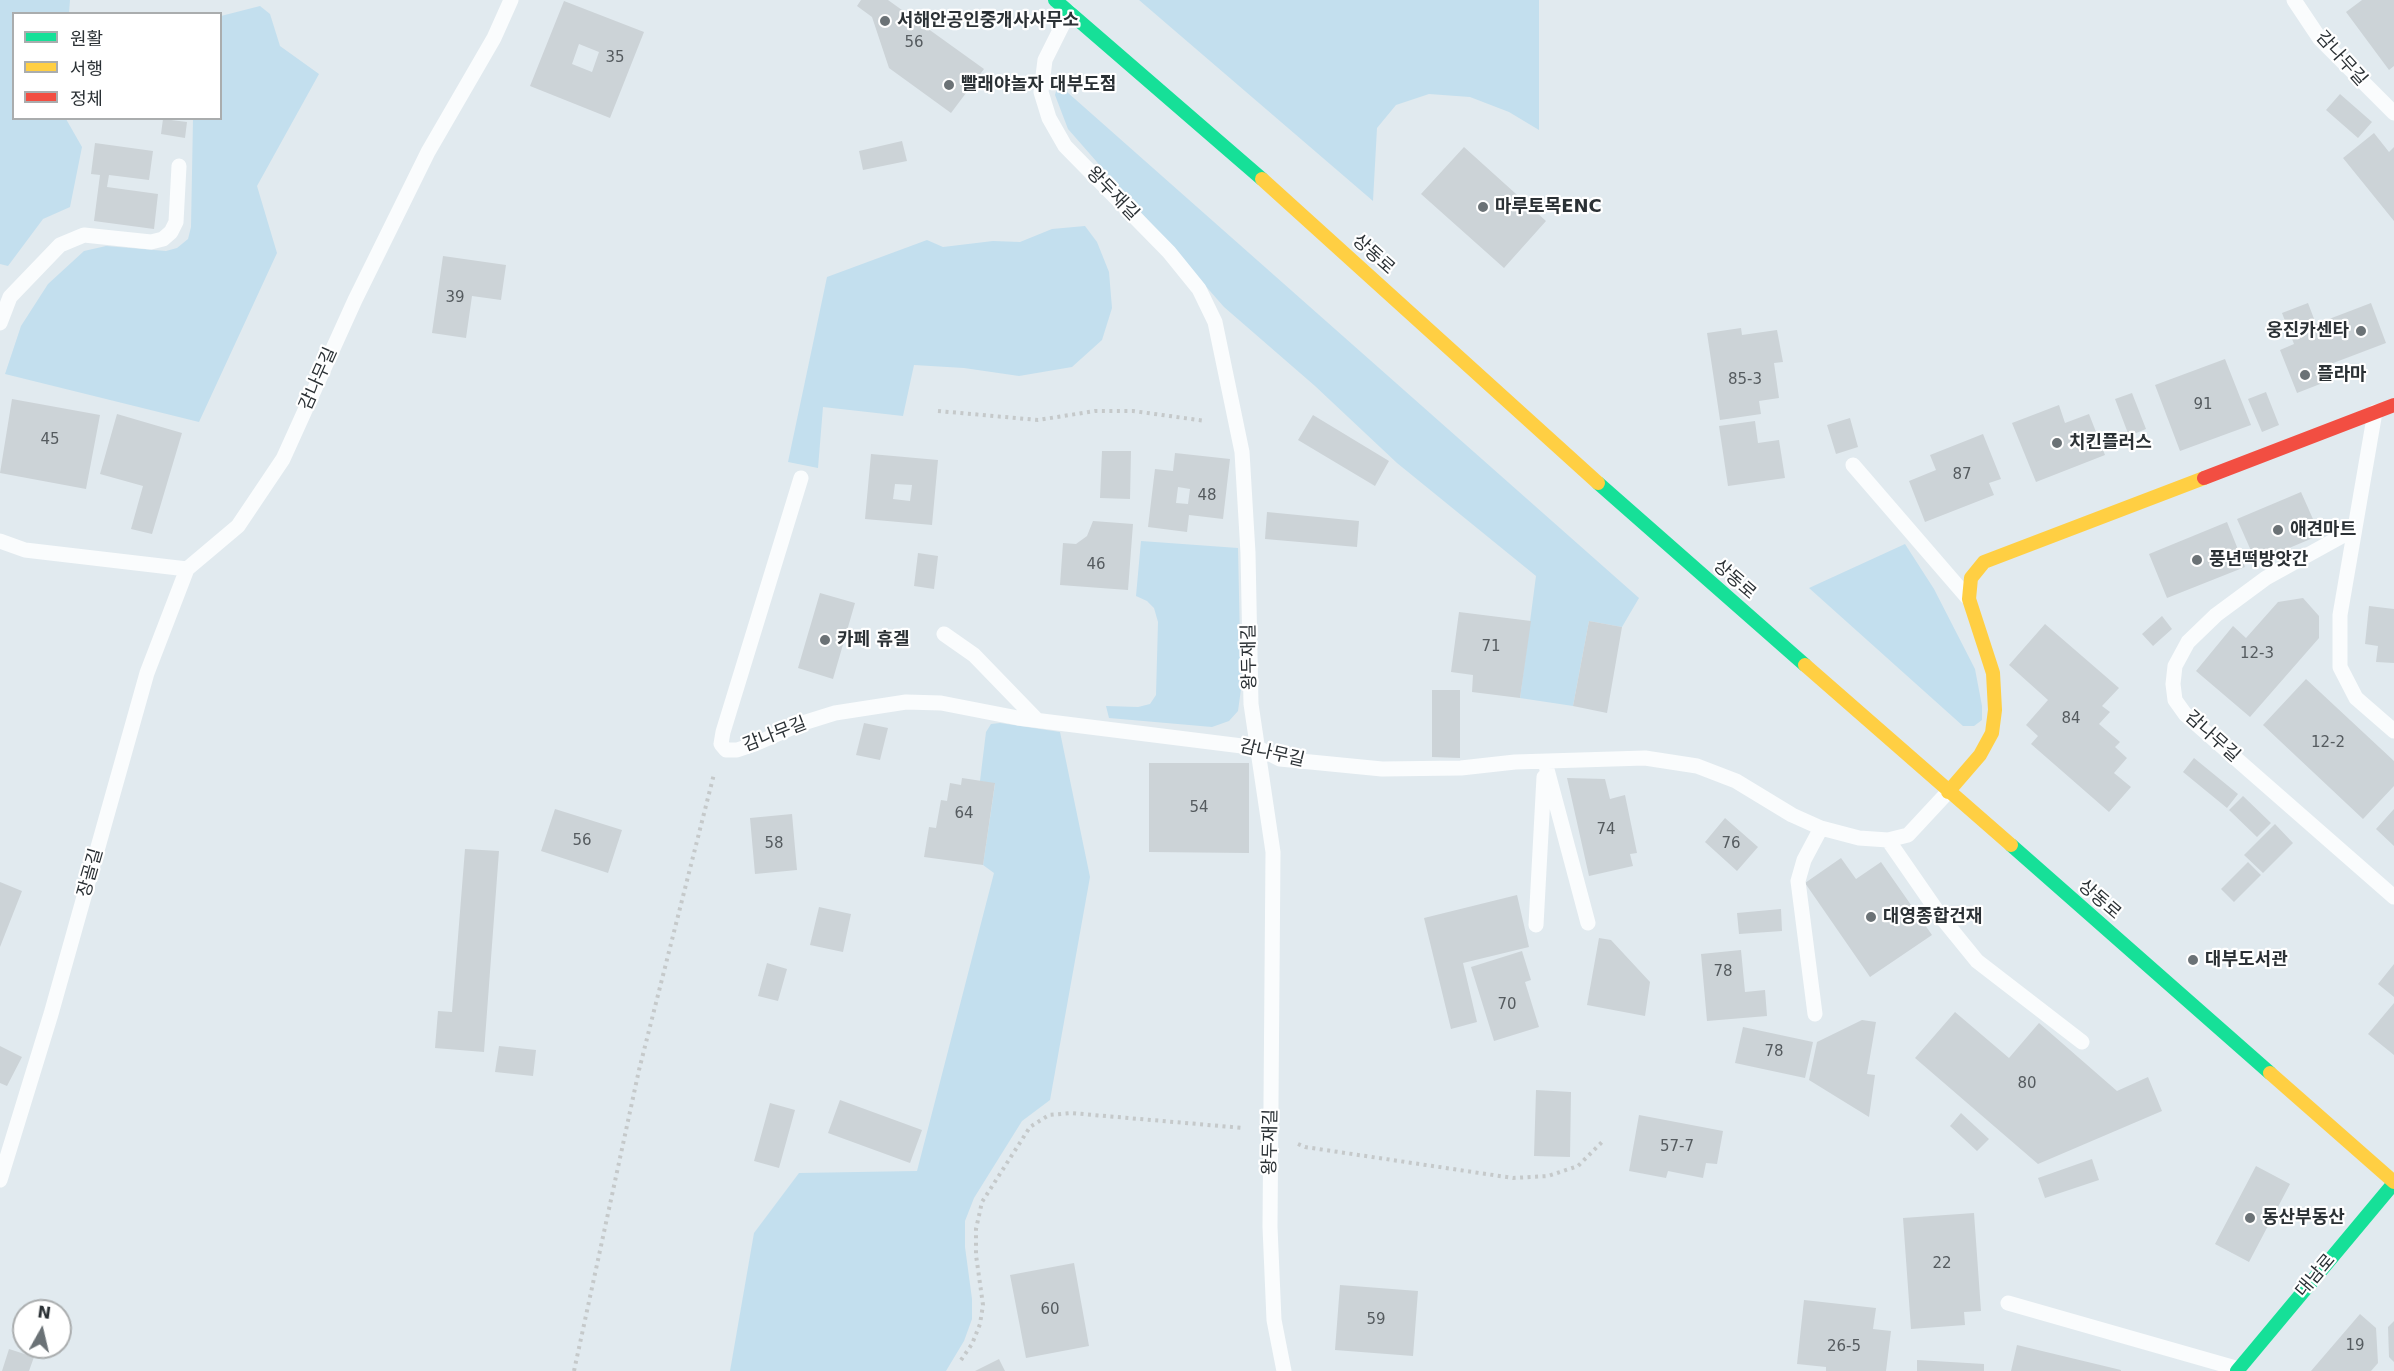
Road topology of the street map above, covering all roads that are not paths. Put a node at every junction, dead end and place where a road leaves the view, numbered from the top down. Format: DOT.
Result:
graph roads {
  1 [pos="512,0"];
  2 [pos="1055,0"];
  3 [pos="2294,0"];
  4 [pos="1070,12"];
  5 [pos="2394,113"];
  6 [pos="179,166"];
  7 [pos="0,323"];
  8 [pos="2394,405"];
  9 [pos="2375,412"];
  10 [pos="1853,465"];
  11 [pos="801,478"];
  12 [pos="2353,530"];
  13 [pos="0,541"];
  14 [pos="187,569"];
  15 [pos="1969,599"];
  16 [pos="944,634"];
  17 [pos="1035,719"];
  18 [pos="2394,731"];
  19 [pos="1258,748"];
  20 [pos="1545,762"];
  21 [pos="1948,792"];
  22 [pos="1821,828"];
  23 [pos="1888,840"];
  24 [pos="2394,897"];
  25 [pos="1588,923"];
  26 [pos="1536,925"];
  27 [pos="1815,1014"];
  28 [pos="2082,1042"];
  29 [pos="0,1180"];
  30 [pos="2394,1182"];
  31 [pos="2008,1303"];
  32 [pos="2238,1370"];
  33 [pos="1284,1371"];
  1 -- 14 [label="lane, 감나무길"];
  2 -- 4 [label="street, 상동로"];
  3 -- 5 [label="lane, 감나무길"];
  4 -- 19 [label="lane, 왕두재길"];
  4 -- 21 [label="street, 상동로"];
  6 -- 7 [label="lane"];
  8 -- 9 [label="street"];
  9 -- 12 [label="lane"];
  9 -- 15 [label="street"];
  10 -- 15 [label="lane, 감나무길"];
  11 -- 17 [label="lane, 감나무길"];
  12 -- 18 [label="lane"];
  12 -- 24 [label="lane, 감나무길"];
  13 -- 14 [label="lane"];
  14 -- 29 [label="lane, 장골길"];
  15 -- 21 [label="street, 감나무길"];
  16 -- 17 [label="lane"];
  17 -- 19 [label="lane, 감나무길"];
  19 -- 20 [label="lane, 감나무길"];
  19 -- 33 [label="lane, 왕두재길"];
  20 -- 22 [label="lane, 감나무길"];
  20 -- 25 [label="lane"];
  20 -- 26 [label="lane"];
  21 -- 23 [label="lane, 감나무길"];
  21 -- 30 [label="street, 상동로"];
  22 -- 23 [label="lane, 감나무길"];
  22 -- 27 [label="lane"];
  23 -- 28 [label="lane"];
  30 -- 32 [label="street, 대남로"];
  31 -- 32 [label="lane, 대남로"];
}
